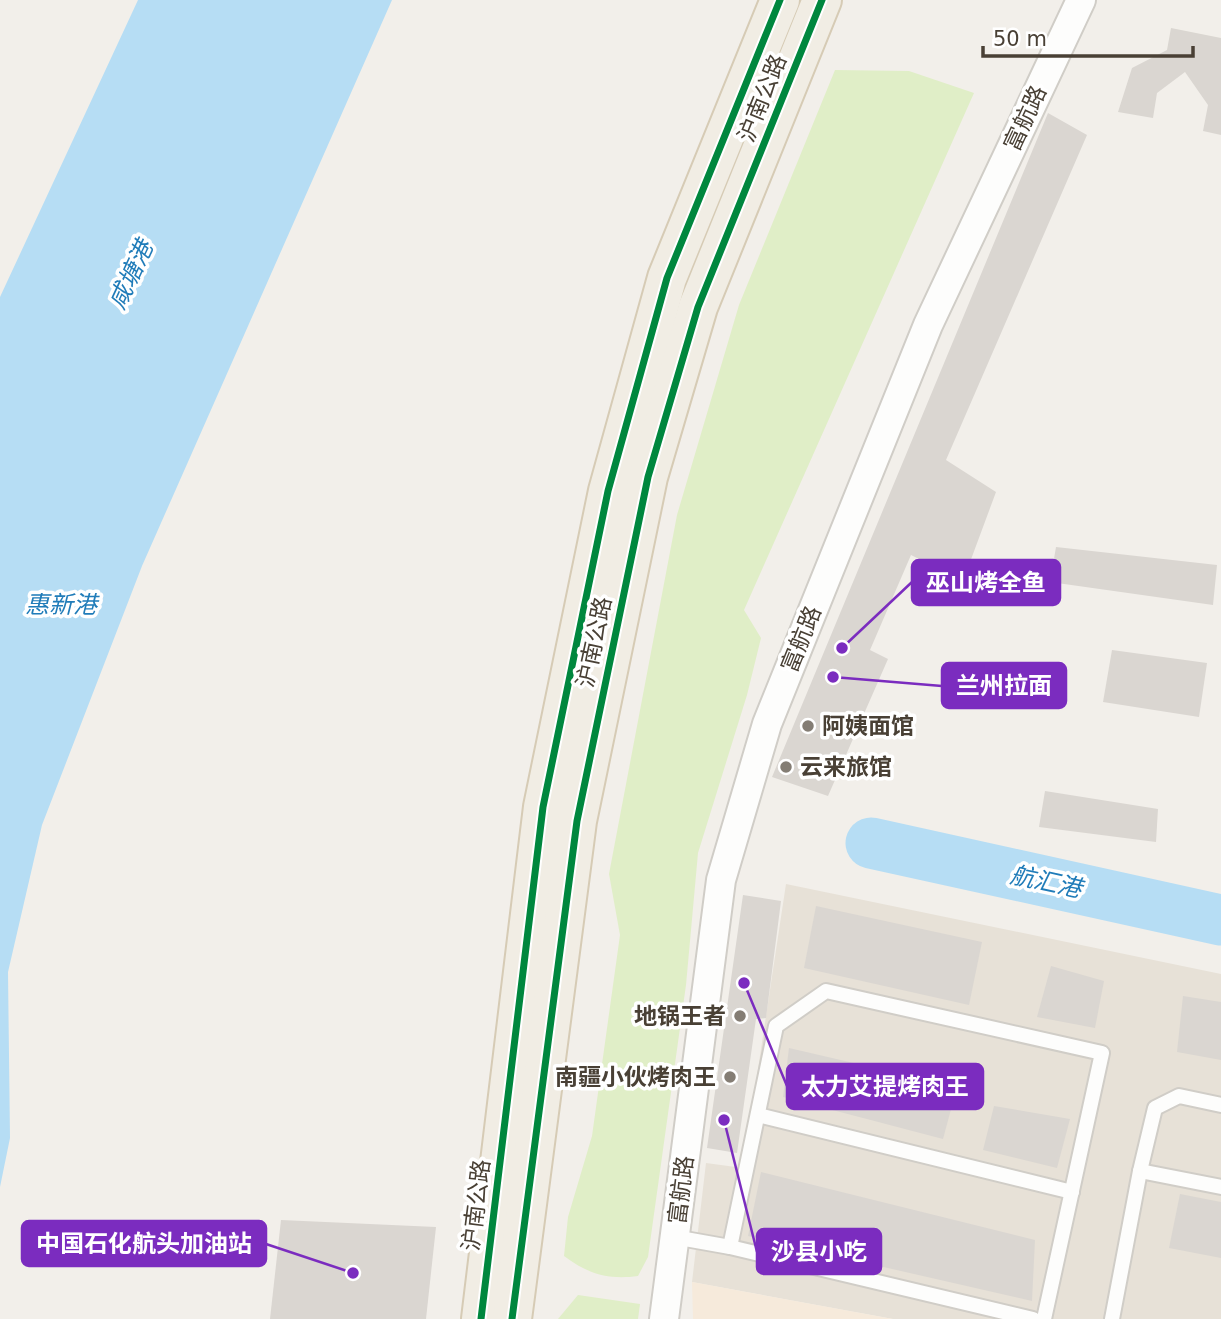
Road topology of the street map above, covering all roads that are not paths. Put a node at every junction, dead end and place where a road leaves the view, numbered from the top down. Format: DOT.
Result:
graph roads {
  1 [pos="780,0"];
  2 [pos="822,0"];
  3 [pos="1081,0"];
  4 [pos="1221,1104"];
  5 [pos="758,1115"];
  6 [pos="1140,1171"];
  7 [pos="1221,1187"];
  8 [pos="1072,1192"];
  9 [pos="674,1237"];
  10 [pos="730,1247"];
  11 [pos="481,1319"];
  12 [pos="512,1319"];
  13 [pos="664,1319"];
  14 [pos="1033,1319"];
  15 [pos="1044,1319"];
  16 [pos="1112,1319"];
  1 -- 11 [label="main road, 沪南公路"];
  2 -- 12 [label="main road, 沪南公路"];
  3 -- 9 [label="street, 富航路"];
  4 -- 6 [label="lane"];
  5 -- 8 [label="lane"];
  5 -- 8 [label="lane"];
  5 -- 10 [label="lane"];
  6 -- 7 [label="lane"];
  6 -- 16 [label="lane"];
  8 -- 15 [label="lane"];
  9 -- 10 [label="lane"];
  9 -- 13 [label="street, 富航路"];
  10 -- 14 [label="lane"];
}
